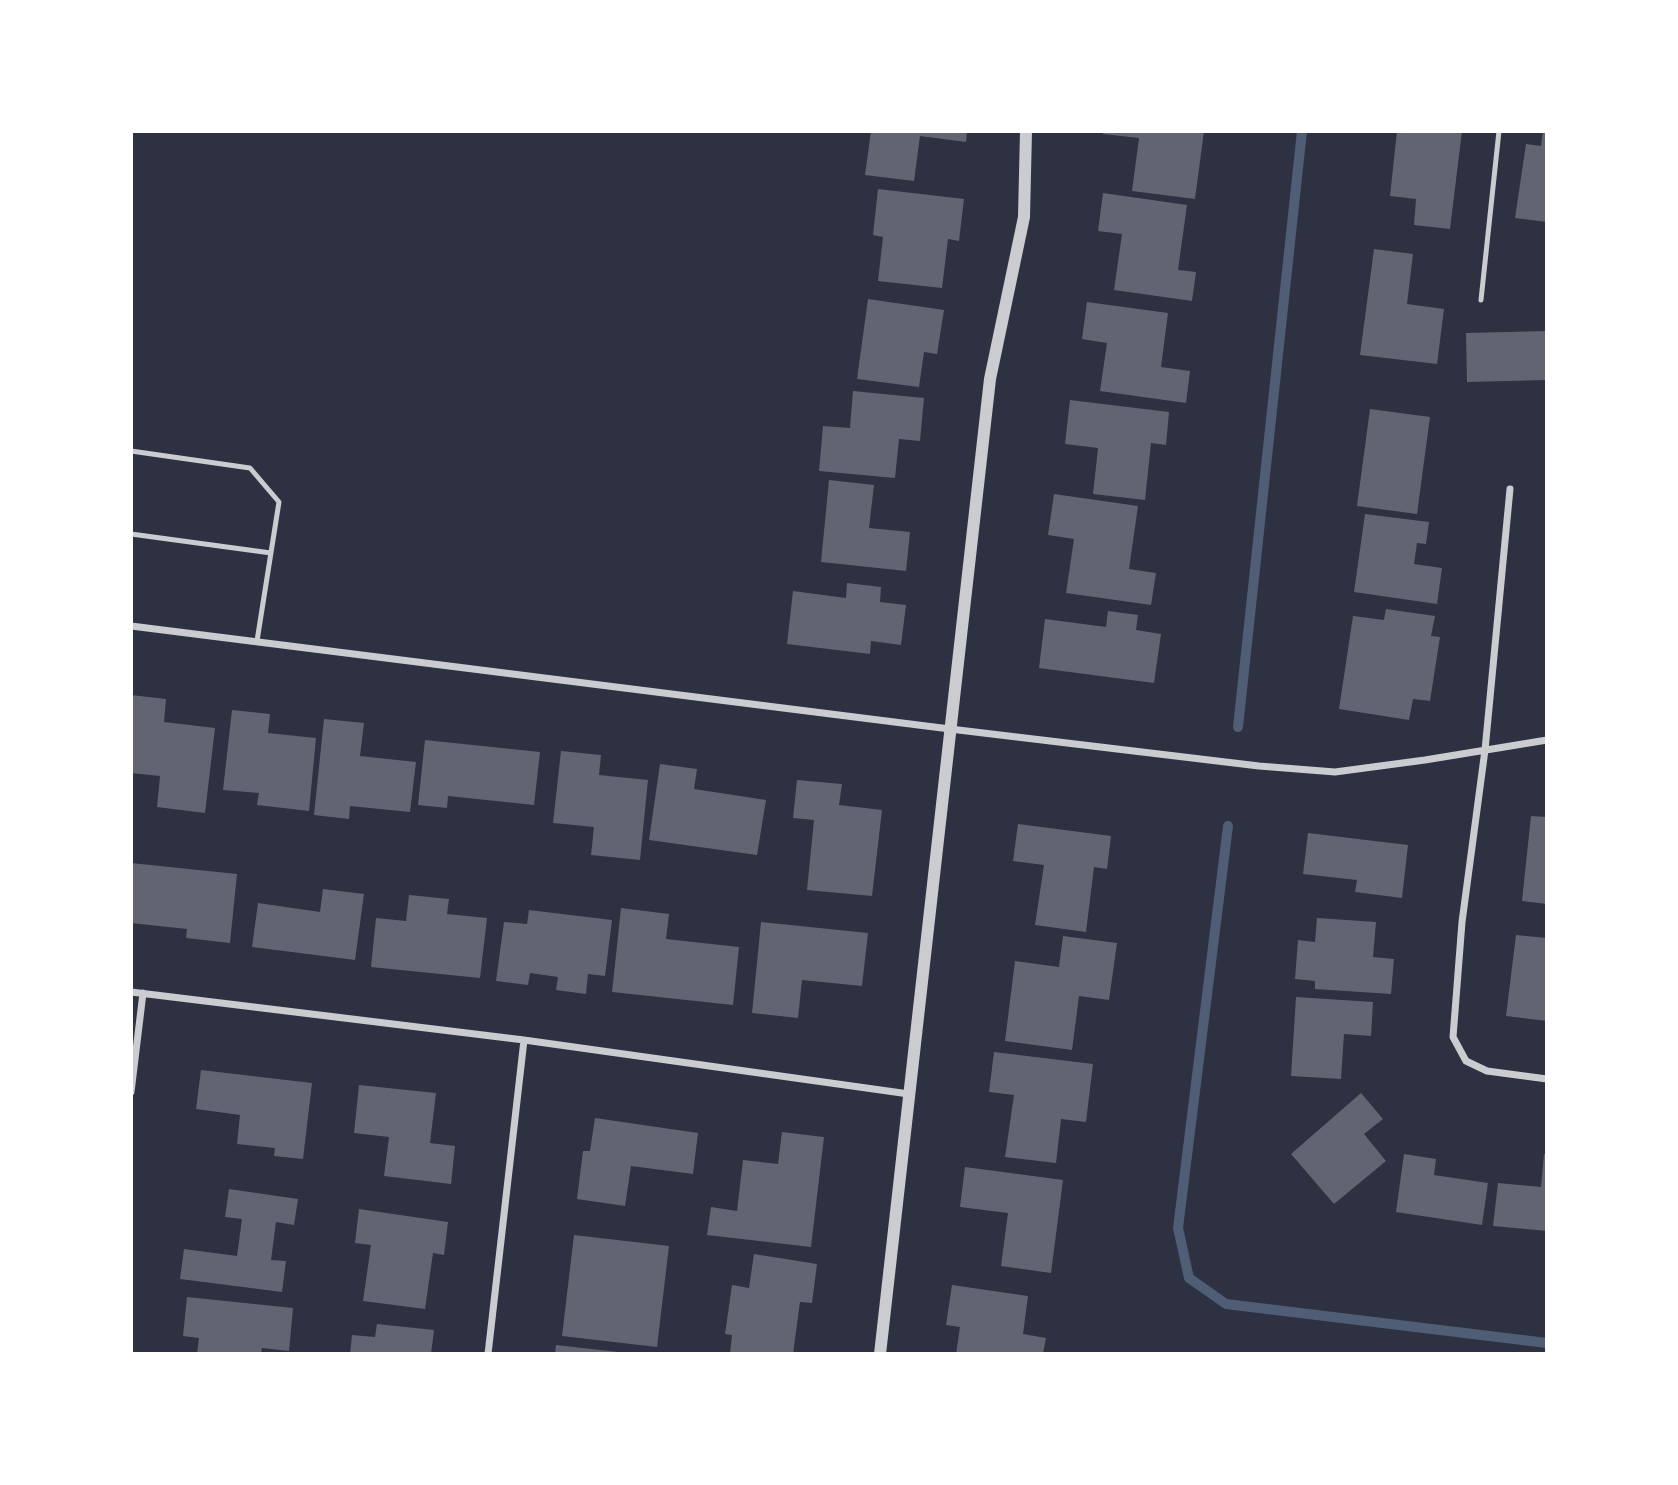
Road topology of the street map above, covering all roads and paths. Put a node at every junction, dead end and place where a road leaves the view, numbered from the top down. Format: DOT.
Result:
graph roads {
  1 [pos="1026,131"];
  2 [pos="1499,131"];
  3 [pos="1481,300"];
  4 [pos="131,451"];
  5 [pos="1510,489"];
  6 [pos="131,534"];
  7 [pos="271,552"];
  8 [pos="131,626"];
  9 [pos="257,641"];
  10 [pos="950,729"];
  11 [pos="1547,740"];
  12 [pos="1485,750"];
  13 [pos="131,992"];
  14 [pos="143,993"];
  15 [pos="524,1040"];
  16 [pos="1547,1079"];
  17 [pos="131,1092"];
  18 [pos="909,1094"];
  19 [pos="488,1354"];
  20 [pos="880,1354"];
  1 -- 10 [label="street"];
  2 -- 3 [label="lane"];
  4 -- 7 [label="lane"];
  5 -- 12 [label="street"];
  6 -- 7 [label="lane"];
  7 -- 9 [label="lane"];
  8 -- 9 [label="street"];
  9 -- 10 [label="street"];
  10 -- 12 [label="street"];
  10 -- 18 [label="street"];
  11 -- 12 [label="street"];
  12 -- 16 [label="street"];
  13 -- 14 [label="street"];
  14 -- 15 [label="street"];
  14 -- 17 [label="street"];
  15 -- 18 [label="street"];
  15 -- 19 [label="street"];
  18 -- 20 [label="street"];
}
